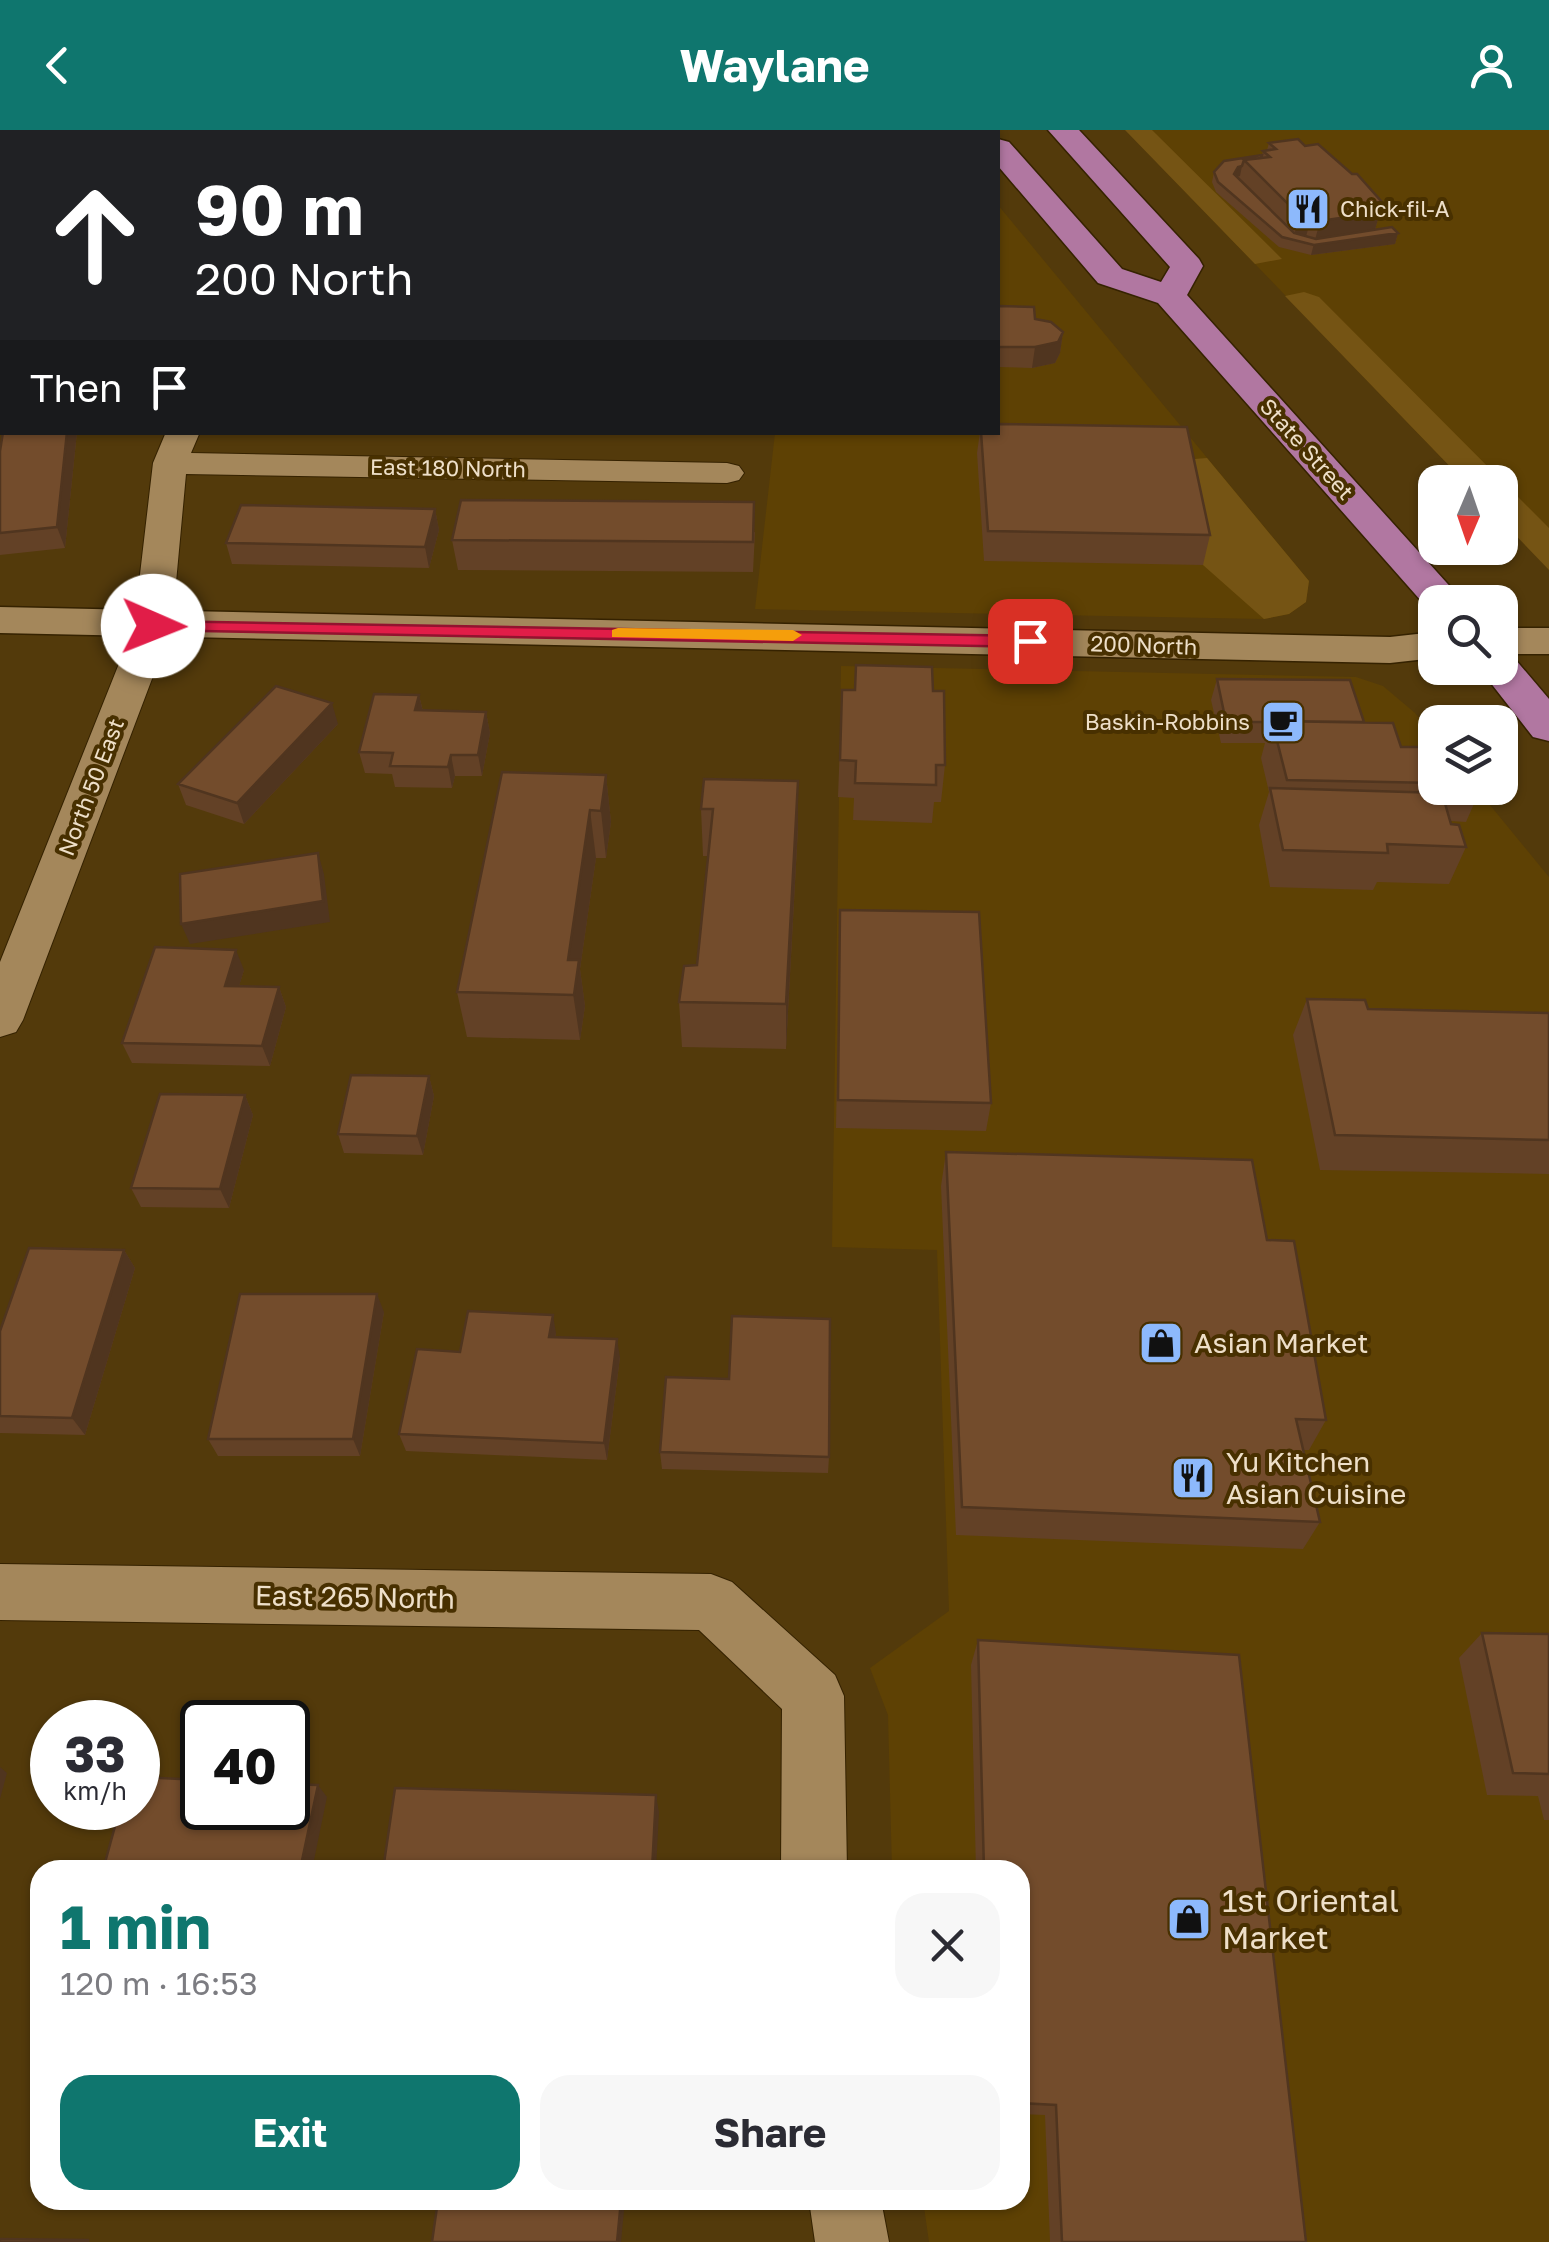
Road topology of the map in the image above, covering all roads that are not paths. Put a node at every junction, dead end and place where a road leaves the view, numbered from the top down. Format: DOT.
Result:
graph roads {
  1 [pos="1064,130"];
  2 [pos="1000,150"];
  3 [pos="1170,296"];
  4 [pos="176,448"];
  5 [pos="727,474"];
  6 [pos="1429,585"];
  7 [pos="0,620"];
  8 [pos="153,626"];
  9 [pos="1518,641"];
  10 [pos="1549,641"];
  11 [pos="1418,646"];
  12 [pos="1514,685"];
  13 [pos="1549,726"];
  14 [pos="0,1020"];
  15 [pos="0,1592"];
  16 [pos="814,1860"];
  17 [pos="847,2210"];
  18 [pos="852,2242"];
  1 -- 3 [label="main road"];
  2 -- 3 [label="main road, State Street"];
  3 -- 6 [label="main road, State Street"];
  4 -- 5 [label="street, East 180 North"];
  4 -- 8 [label="street, North 50 East"];
  7 -- 8 [label="street, 200 North"];
  8 -- 11 [label="street, 200 North"];
  8 -- 14 [label="street, North 50 East"];
  9 -- 10 [label="street"];
  12 -- 13 [label="main road"];
  15 -- 16 [label="street, East 265 North"];
  17 -- 18 [label="street"];
}
